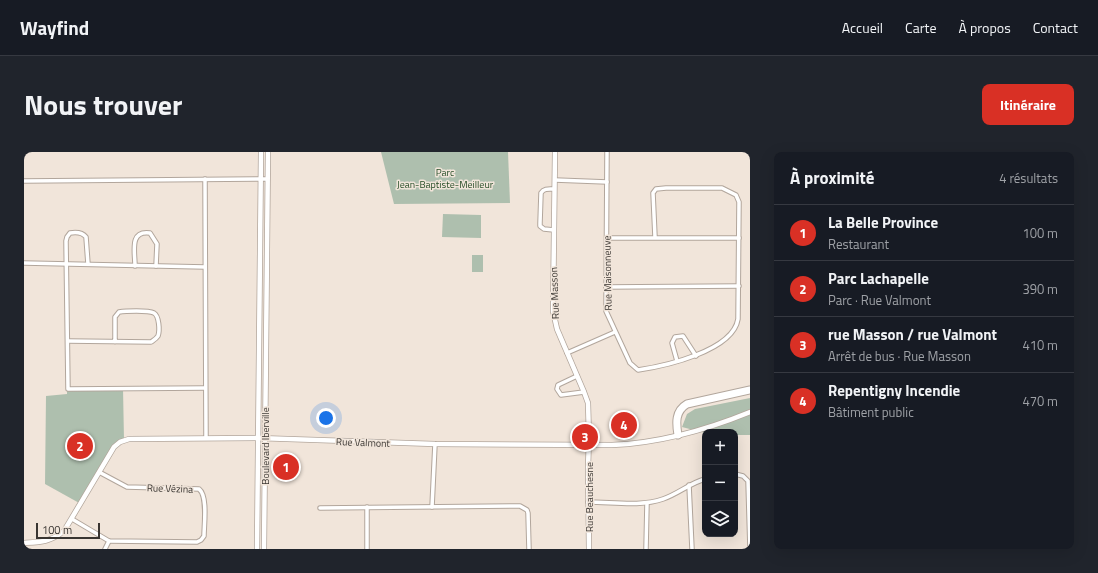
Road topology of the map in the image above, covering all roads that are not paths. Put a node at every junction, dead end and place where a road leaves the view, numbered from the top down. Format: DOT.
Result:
graph roads {
  1 [pos="261,152"];
  2 [pos="268,152"];
  3 [pos="555,152"];
  4 [pos="607,152"];
  5 [pos="205,179"];
  6 [pos="261,179"];
  7 [pos="267,179"];
  8 [pos="555,180"];
  9 [pos="24,181"];
  10 [pos="607,182"];
  11 [pos="554,189"];
  12 [pos="554,230"];
  13 [pos="654,237"];
  14 [pos="607,238"];
  15 [pos="739,238"];
  16 [pos="24,263"];
  17 [pos="67,263"];
  18 [pos="88,264"];
  19 [pos="135,266"];
  20 [pos="156,266"];
  21 [pos="205,267"];
  22 [pos="739,286"];
  23 [pos="606,287"];
  24 [pos="615,332"];
  25 [pos="68,341"];
  26 [pos="115,342"];
  27 [pos="265,342"];
  28 [pos="258,343"];
  29 [pos="567,353"];
  30 [pos="696,356"];
  31 [pos="677,361"];
  32 [pos="577,376"];
  33 [pos="206,388"];
  34 [pos="750,390"];
  35 [pos="584,392"];
  36 [pos="750,412"];
  37 [pos="678,435"];
  38 [pos="206,438"];
  39 [pos="258,438"];
  40 [pos="266,438"];
  41 [pos="435,444"];
  42 [pos="589,445"];
  43 [pos="99,472"];
  44 [pos="738,475"];
  45 [pos="702,480"];
  46 [pos="689,485"];
  47 [pos="588,502"];
  48 [pos="647,503"];
  49 [pos="367,507"];
  50 [pos="432,507"];
  51 [pos="320,508"];
  52 [pos="72,519"];
  53 [pos="109,541"];
  54 [pos="24,543"];
  55 [pos="105,549"];
  56 [pos="257,549"];
  57 [pos="264,549"];
  58 [pos="367,549"];
  59 [pos="529,549"];
  60 [pos="589,549"];
  61 [pos="646,549"];
  62 [pos="692,549"];
  63 [pos="750,549"];
  1 -- 6 [label="street, Boulevard Iberville"];
  2 -- 7 [label="street, Boulevard Iberville"];
  3 -- 8 [label="street, Rue Masson"];
  4 -- 10 [label="street, Rue Maisonneuve"];
  5 -- 6 [label="street"];
  5 -- 9 [label="street"];
  5 -- 21 [label="street"];
  6 -- 7 [label="street"];
  6 -- 28 [label="street, Boulevard Iberville"];
  7 -- 27 [label="street, Boulevard Iberville"];
  8 -- 10 [label="street"];
  8 -- 11 [label="street, Rue Masson"];
  10 -- 14 [label="street, Rue Maisonneuve"];
  11 -- 12 [label="street, Rue Masson"];
  11 -- 12 [label="street"];
  12 -- 29 [label="street, Rue Masson"];
  13 -- 14 [label="street"];
  13 -- 15 [label="street"];
  13 -- 15 [label="street"];
  14 -- 23 [label="street, Rue Maisonneuve"];
  15 -- 22 [label="street"];
  16 -- 17 [label="street"];
  17 -- 18 [label="street"];
  17 -- 18 [label="street"];
  17 -- 25 [label="street"];
  18 -- 19 [label="street"];
  19 -- 20 [label="street"];
  19 -- 20 [label="street"];
  20 -- 21 [label="street"];
  21 -- 33 [label="street"];
  22 -- 23 [label="street"];
  22 -- 30 [label="street, Rue Maisonneuve"];
  23 -- 24 [label="street, Rue Maisonneuve"];
  24 -- 29 [label="street"];
  24 -- 31 [label="street, Rue Maisonneuve"];
  25 -- 26 [label="street"];
  25 -- 33 [label="street"];
  26 -- 26 [label="street"];
  27 -- 28 [label="street"];
  27 -- 40 [label="street, Boulevard Iberville"];
  28 -- 39 [label="street, Boulevard Iberville"];
  29 -- 32 [label="street, Rue Masson"];
  30 -- 31 [label="street, Rue Maisonneuve"];
  30 -- 31 [label="street"];
  32 -- 35 [label="street, Rue Masson"];
  32 -- 35 [label="street"];
  33 -- 38 [label="street"];
  34 -- 37 [label="highway"];
  35 -- 42 [label="street, Rue Masson"];
  36 -- 37 [label="street, Rue Valmont"];
  37 -- 42 [label="street, Rue Valmont"];
  38 -- 39 [label="street, Rue Valmont"];
  38 -- 43 [label="street, Rue Valmont"];
  39 -- 40 [label="street, Rue Valmont"];
  39 -- 56 [label="street, Boulevard Iberville"];
  40 -- 41 [label="street, Rue Valmont"];
  40 -- 57 [label="street, Boulevard Iberville"];
  41 -- 42 [label="street, Rue Valmont"];
  41 -- 50 [label="street"];
  42 -- 47 [label="street, Rue Beauchesne"];
  43 -- 52 [label="street, Rue Valmont"];
  43 -- 53 [label="street, Rue Vézina"];
  44 -- 63 [label="street"];
  45 -- 46 [label="street"];
  46 -- 48 [label="street"];
  46 -- 62 [label="street"];
  47 -- 48 [label="street"];
  47 -- 60 [label="street, Rue Beauchesne"];
  48 -- 61 [label="street"];
  49 -- 50 [label="street"];
  49 -- 51 [label="street"];
  49 -- 58 [label="street"];
  50 -- 59 [label="street"];
  52 -- 53 [label="street"];
  52 -- 54 [label="street, Rue Valmont"];
  53 -- 55 [label="street"];
}
